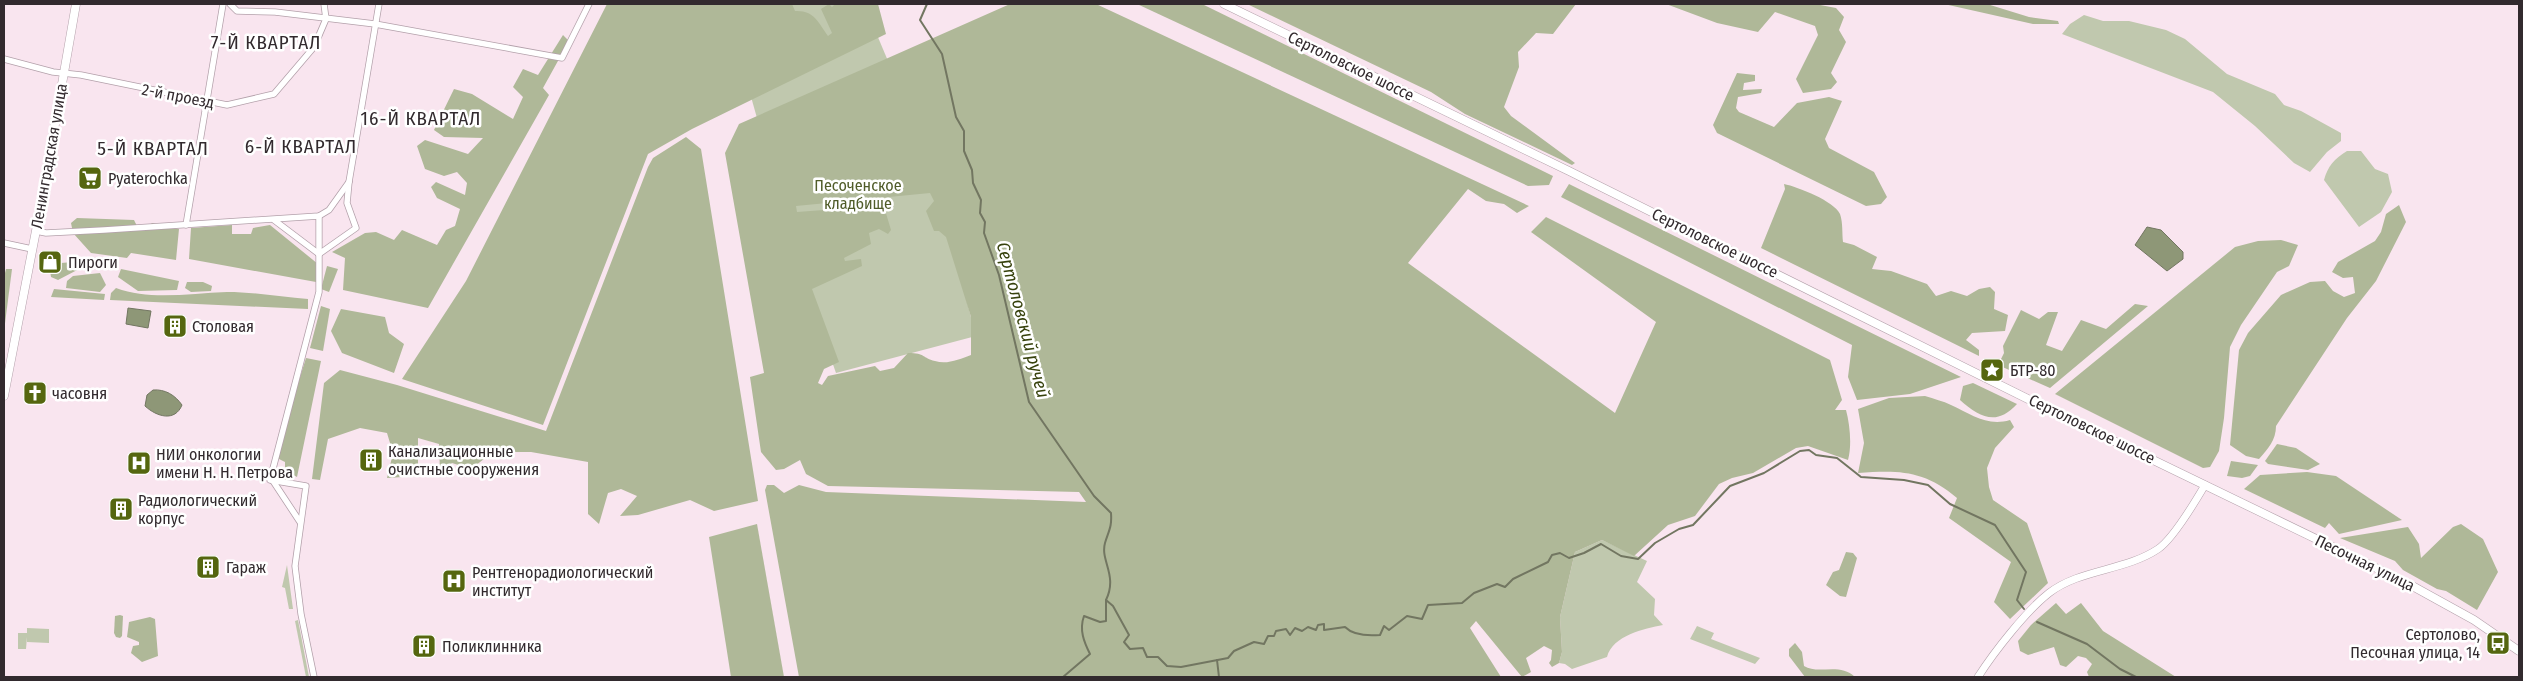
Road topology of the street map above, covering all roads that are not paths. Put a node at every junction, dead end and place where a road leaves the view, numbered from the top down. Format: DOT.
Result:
graph roads {
  1 [pos="76,4"];
  2 [pos="223,4"];
  3 [pos="230,4"];
  4 [pos="324,4"];
  5 [pos="378,4"];
  6 [pos="589,4"];
  7 [pos="1224,4"];
  8 [pos="326,19"];
  9 [pos="375,24"];
  10 [pos="4,59"];
  11 [pos="64,74"];
  12 [pos="205,102"];
  13 [pos="349,182"];
  14 [pos="318,216"];
  15 [pos="274,220"];
  16 [pos="186,225"];
  17 [pos="36,231"];
  18 [pos="4,243"];
  19 [pos="32,249"];
  20 [pos="319,254"];
  21 [pos="4,396"];
  22 [pos="273,481"];
  23 [pos="2205,485"];
  24 [pos="300,522"];
  25 [pos="2519,651"];
  26 [pos="314,677"];
  27 [pos="1978,677"];
  1 -- 11 [label="main road, Ленинградская улица"];
  2 -- 12 [label="street"];
  3 -- 8 [label="street"];
  4 -- 8 [label="street"];
  5 -- 9 [label="street"];
  6 -- 9 [label="street"];
  7 -- 23 [label="main road, Сертоловское шоссе"];
  8 -- 9 [label="street"];
  8 -- 12 [label="street, 2-й проезд"];
  9 -- 13 [label="street"];
  10 -- 11 [label="street, 2-й проезд"];
  11 -- 12 [label="street, 2-й проезд"];
  11 -- 17 [label="main road, Ленинградская улица"];
  12 -- 16 [label="street"];
  13 -- 14 [label="street"];
  13 -- 20 [label="street"];
  14 -- 15 [label="street"];
  14 -- 20 [label="street"];
  15 -- 16 [label="street"];
  15 -- 20 [label="street"];
  16 -- 17 [label="street"];
  17 -- 19 [label="main road, Ленинградская улица"];
  18 -- 19 [label="street"];
  19 -- 21 [label="main road, Ленинградская улица"];
  20 -- 22 [label="street"];
  22 -- 24 [label="street"];
  22 -- 24 [label="street"];
  23 -- 25 [label="main road, Песочная улица"];
  23 -- 27 [label="street"];
  24 -- 26 [label="street"];
}
